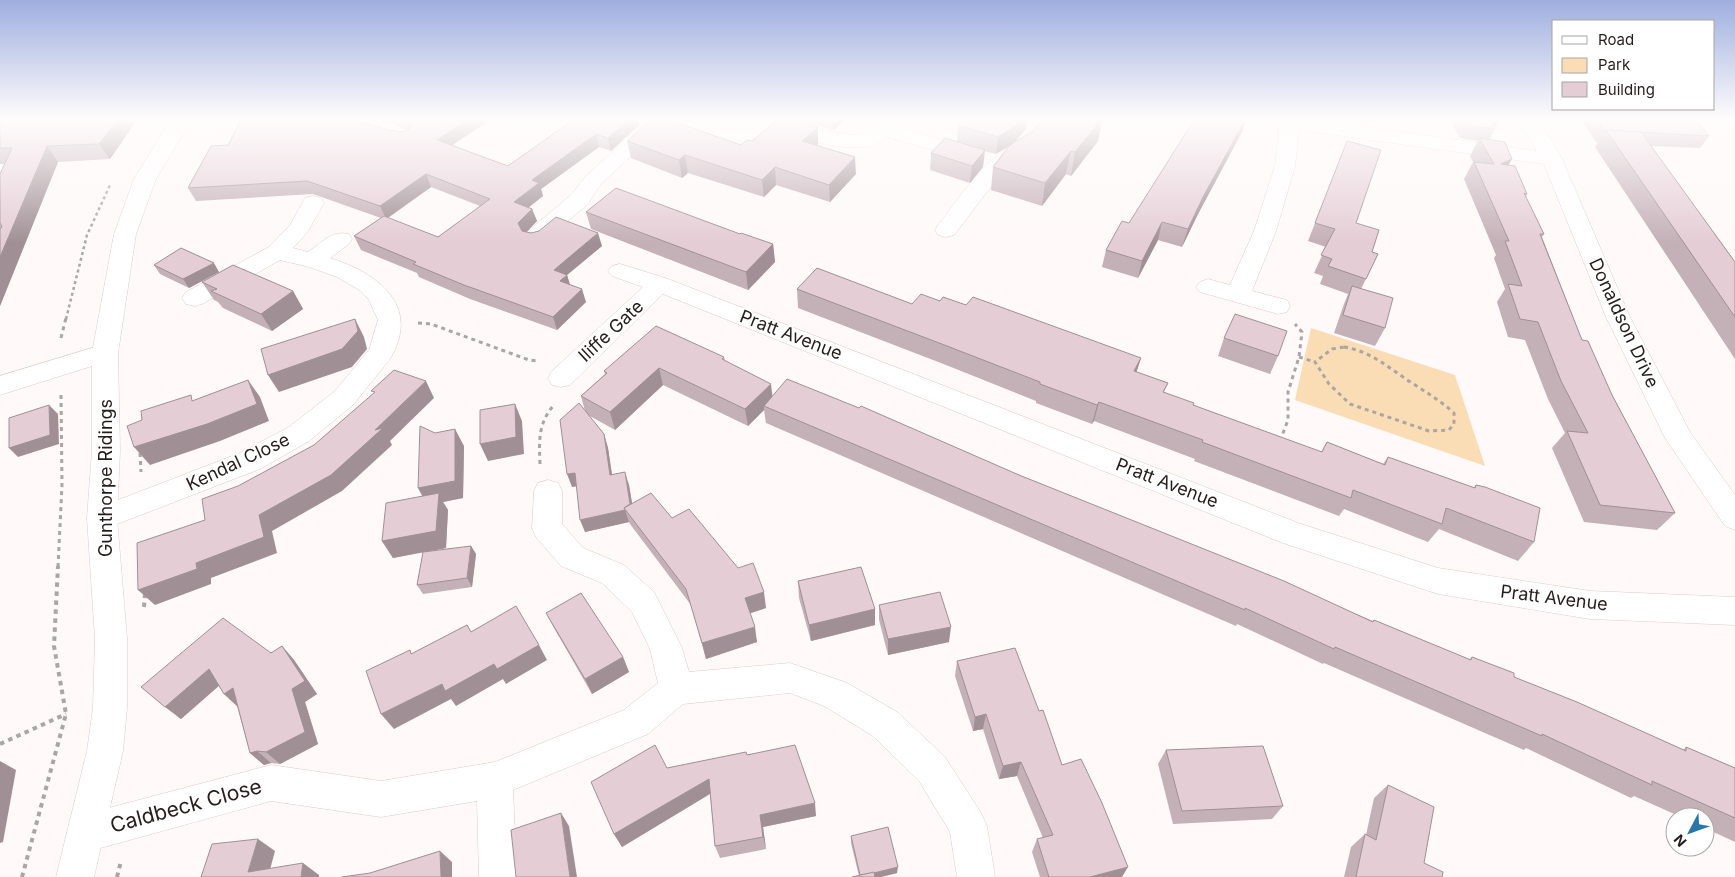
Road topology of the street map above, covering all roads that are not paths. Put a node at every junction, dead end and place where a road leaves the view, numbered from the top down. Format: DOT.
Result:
graph roads {
  1 [pos="156,161"];
  2 [pos="614,161"];
  3 [pos="993,161"];
  4 [pos="1002,161"];
  5 [pos="1286,161"];
  6 [pos="1553,161"];
  7 [pos="999,163"];
  8 [pos="313,203"];
  9 [pos="946,230"];
  10 [pos="535,237"];
  11 [pos="341,239"];
  12 [pos="277,252"];
  13 [pos="312,260"];
  14 [pos="620,271"];
  15 [pos="660,284"];
  16 [pos="1208,287"];
  17 [pos="1238,295"];
  18 [pos="194,298"];
  19 [pos="1278,306"];
  20 [pos="105,353"];
  21 [pos="567,372"];
  22 [pos="0,386"];
  23 [pos="548,491"];
  24 [pos="102,518"];
  25 [pos="1735,518"];
  26 [pos="1735,611"];
  27 [pos="676,689"];
  28 [pos="495,780"];
  29 [pos="86,833"];
  30 [pos="75,877"];
  31 [pos="498,877"];
  32 [pos="976,877"];
  1 -- 20 [label="street, Gunthorpe Ridings"];
  2 -- 10 [label="street"];
  3 -- 7 [label="street"];
  4 -- 7 [label="street"];
  5 -- 17 [label="street"];
  6 -- 25 [label="street, Donaldson Drive"];
  7 -- 9 [label="street"];
  8 -- 12 [label="street"];
  11 -- 13 [label="street"];
  12 -- 13 [label="street"];
  12 -- 18 [label="street"];
  13 -- 24 [label="street, Kendal Close"];
  14 -- 15 [label="street, Pratt Avenue"];
  15 -- 21 [label="street, Iliffe Gate"];
  15 -- 26 [label="street, Pratt Avenue"];
  16 -- 17 [label="street"];
  17 -- 19 [label="street"];
  20 -- 22 [label="street"];
  20 -- 24 [label="street, Gunthorpe Ridings"];
  23 -- 27 [label="street"];
  24 -- 29 [label="street, Gunthorpe Ridings"];
  27 -- 28 [label="street, Caldbeck Close"];
  27 -- 32 [label="street"];
  28 -- 29 [label="street, Caldbeck Close"];
  28 -- 31 [label="street"];
  29 -- 30 [label="street, Gunthorpe Ridings"];
}
